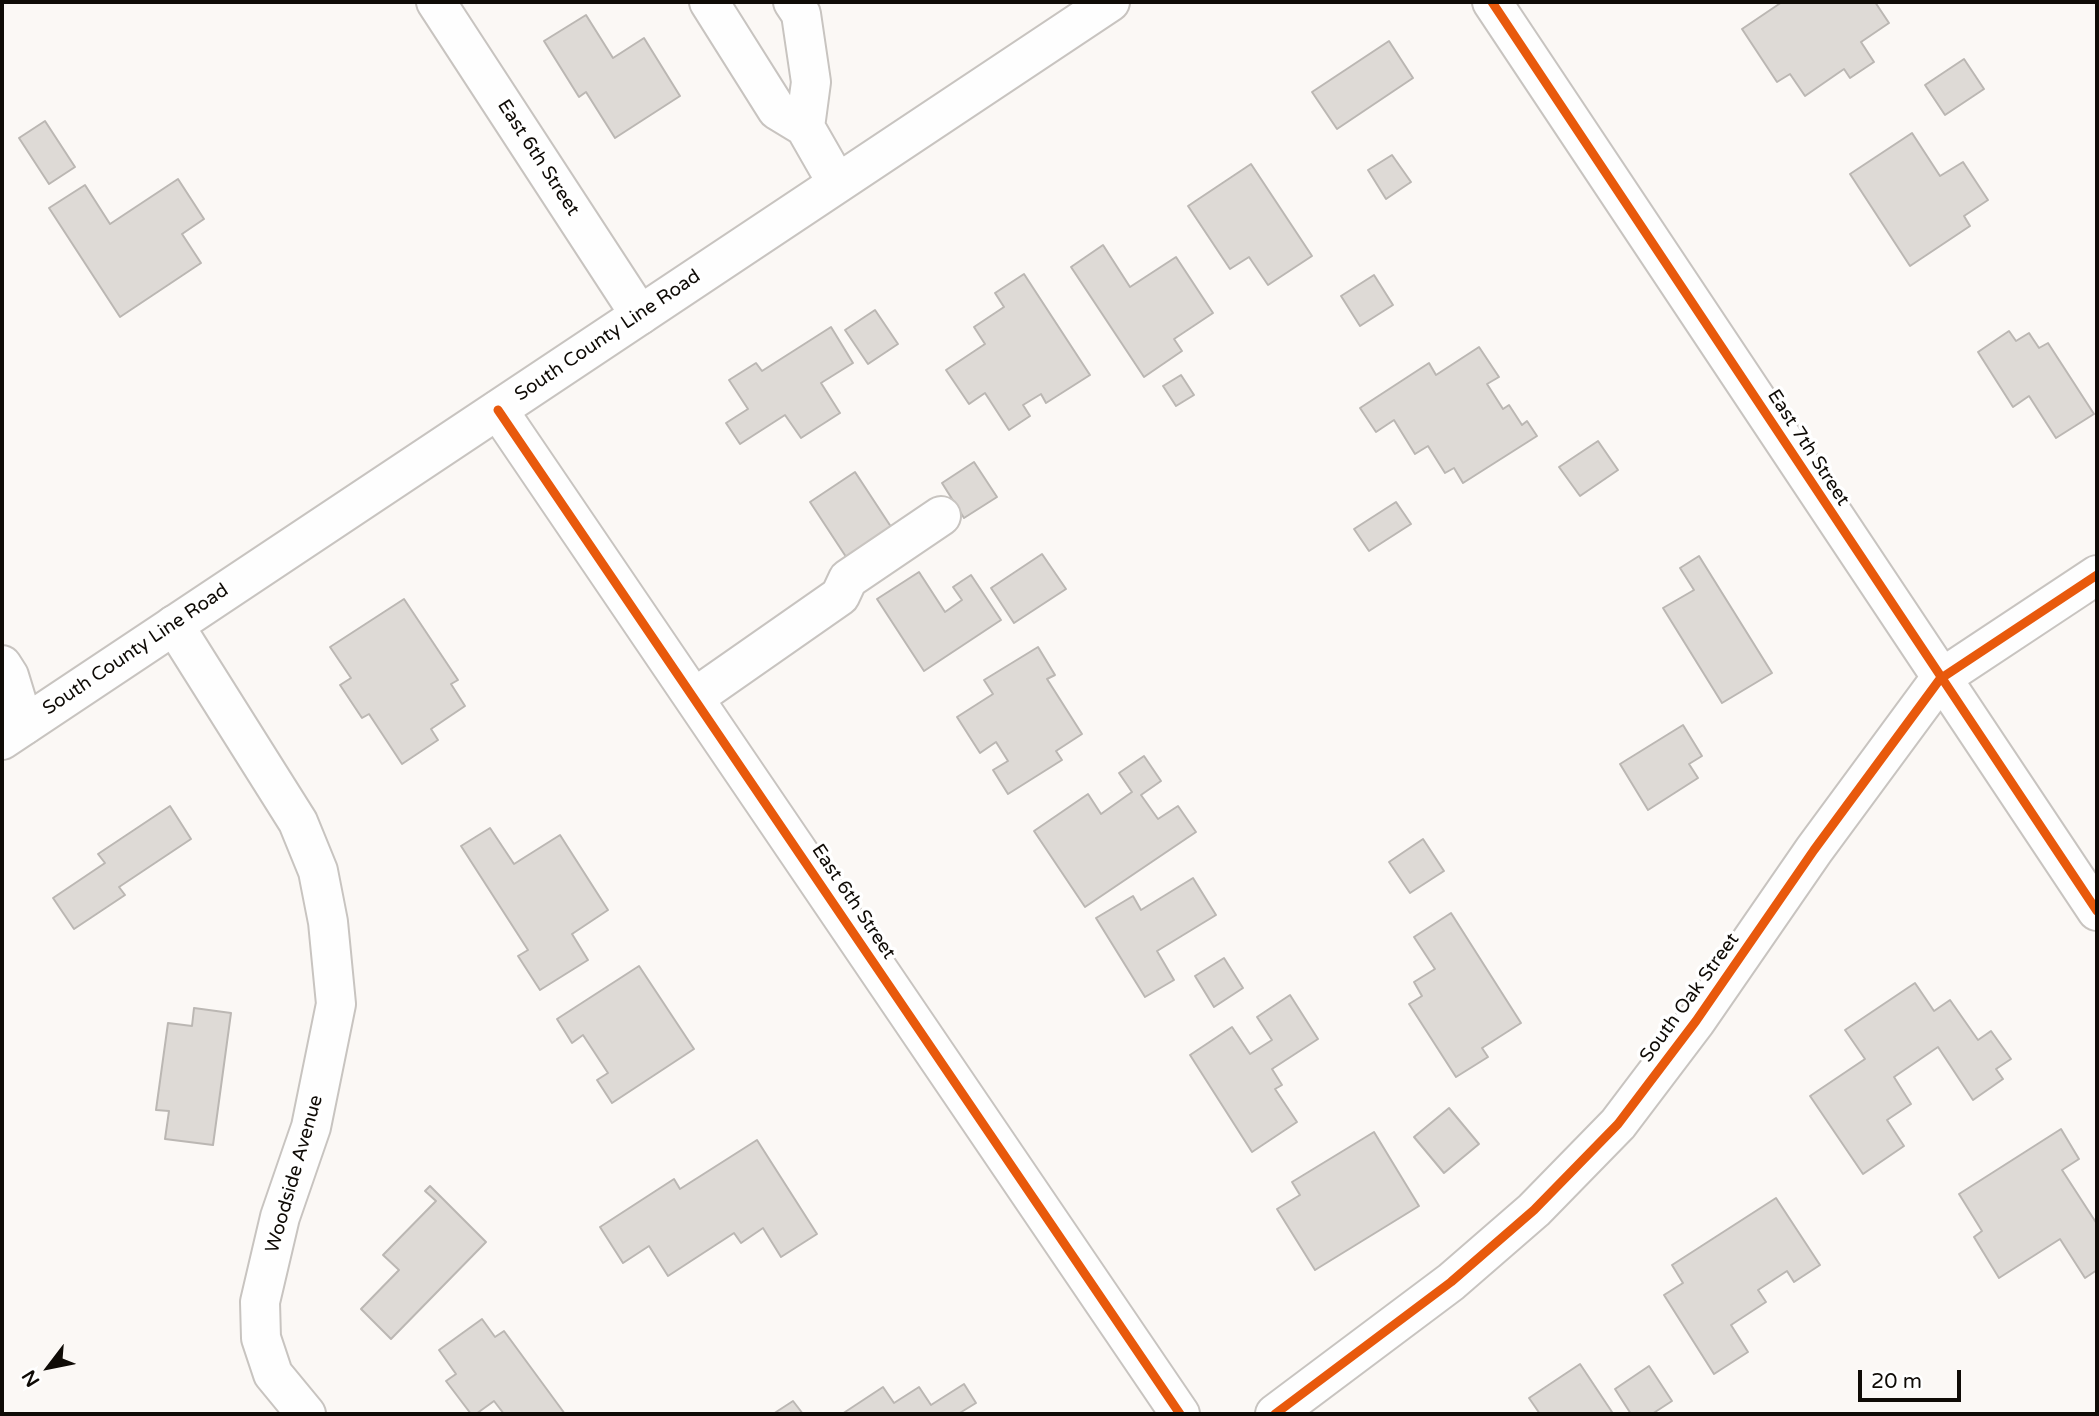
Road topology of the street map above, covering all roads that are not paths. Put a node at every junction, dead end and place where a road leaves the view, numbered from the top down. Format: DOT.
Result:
graph roads {
  1 [pos="436,2"];
  2 [pos="709,2"];
  3 [pos="793,2"];
  4 [pos="1110,2"];
  5 [pos="1492,2"];
  6 [pos="805,127"];
  7 [pos="837,183"];
  8 [pos="640,314"];
  9 [pos="498,410"];
  10 [pos="949,525"];
  11 [pos="2097,575"];
  12 [pos="174,625"];
  13 [pos="2,665"];
  14 [pos="1940,679"];
  15 [pos="694,698"];
  16 [pos="13,733"];
  17 [pos="2097,911"];
  18 [pos="306,1414"];
  19 [pos="1180,1414"];
  20 [pos="1275,1414"];
  1 -- 8 [label="street, East 6th Street"];
  2 -- 6 [label="street"];
  3 -- 6 [label="street"];
  4 -- 7 [label="street, South County Line Road"];
  5 -- 14 [label="street, East 7th Street"];
  6 -- 7 [label="street"];
  7 -- 8 [label="street, South County Line Road"];
  8 -- 9 [label="street, South County Line Road"];
  9 -- 12 [label="street, South County Line Road"];
  9 -- 15 [label="street, East 6th Street"];
  10 -- 15 [label="street"];
  11 -- 14 [label="street, South Oak Street"];
  12 -- 16 [label="street, South County Line Road"];
  12 -- 18 [label="street, Woodside Avenue"];
  13 -- 16 [label="street"];
  14 -- 17 [label="street, East 7th Street"];
  14 -- 20 [label="street, South Oak Street"];
  15 -- 19 [label="street, East 6th Street"];
}
